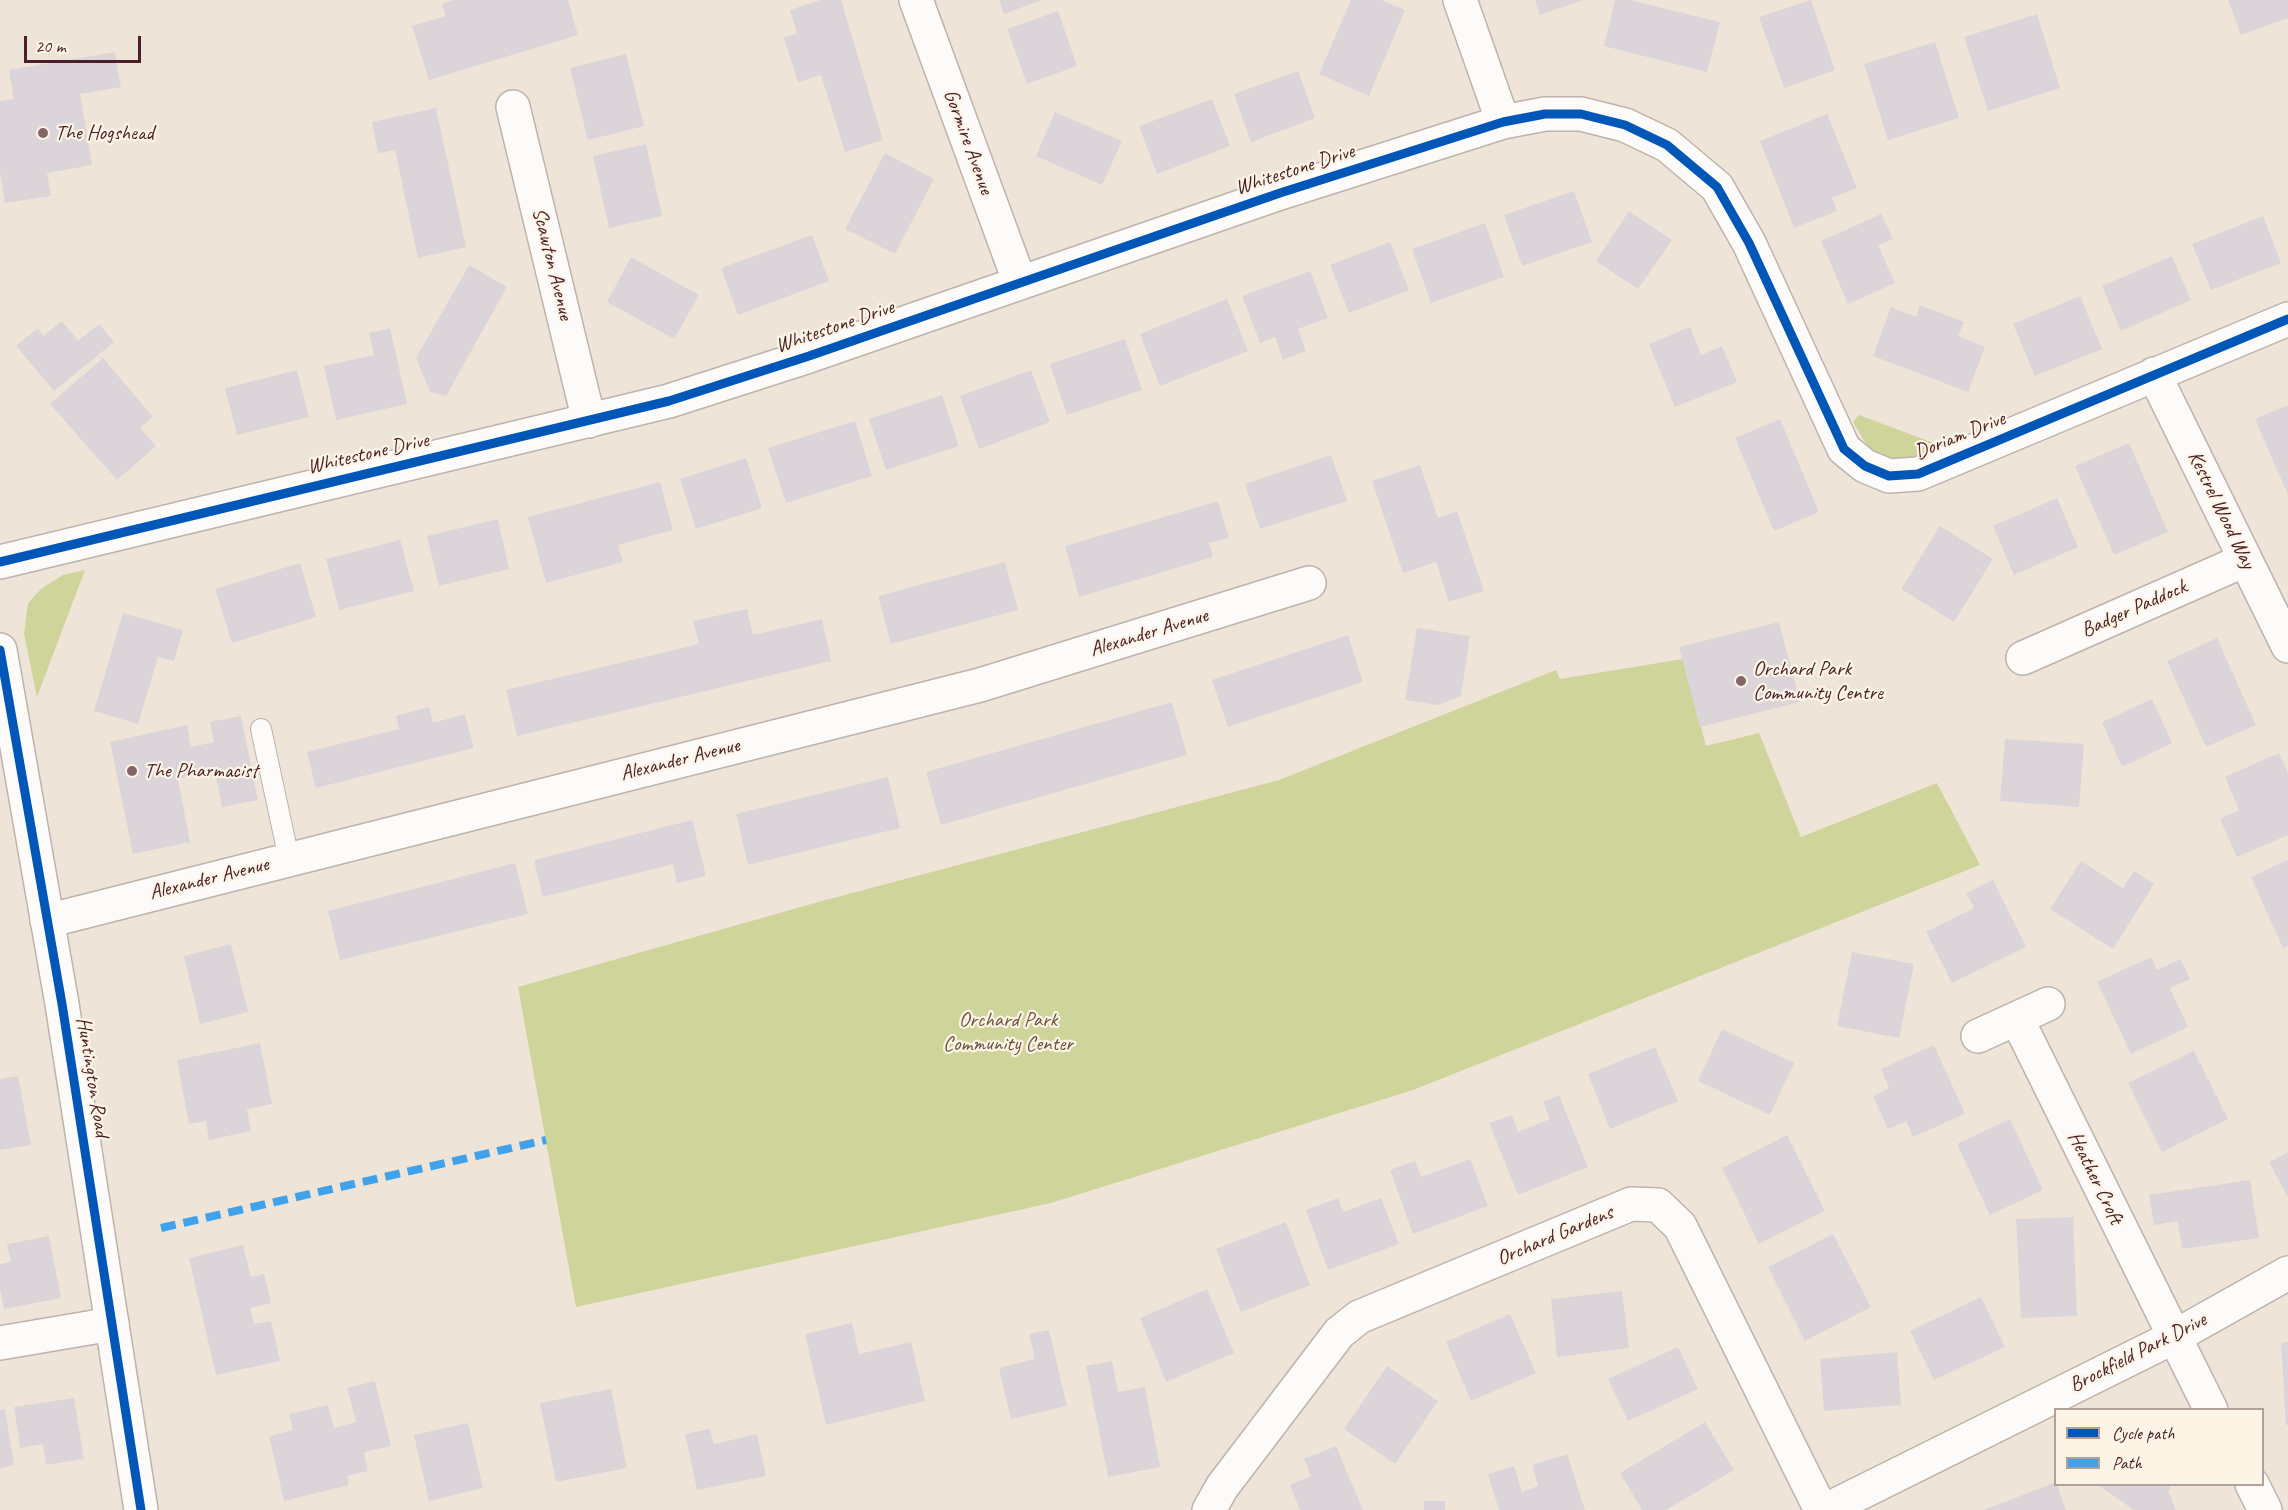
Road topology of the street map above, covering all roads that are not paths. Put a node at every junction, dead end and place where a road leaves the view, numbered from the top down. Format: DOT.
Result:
graph roads {
  1 [pos="916,0"];
  2 [pos="1461,0"];
  3 [pos="513,107"];
  4 [pos="1503,122"];
  5 [pos="1667,145"];
  6 [pos="1020,283"];
  7 [pos="2288,319"];
  8 [pos="2154,374"];
  9 [pos="589,421"];
  10 [pos="2245,560"];
  11 [pos="0,562"];
  12 [pos="1309,583"];
  13 [pos="2288,646"];
  14 [pos="0,650"];
  15 [pos="2023,658"];
  16 [pos="261,729"];
  17 [pos="289,859"];
  18 [pos="47,921"];
  19 [pos="2048,1004"];
  20 [pos="2017,1018"];
  21 [pos="1978,1036"];
  22 [pos="2288,1273"];
  23 [pos="112,1324"];
  24 [pos="2174,1337"];
  25 [pos="0,1343"];
  26 [pos="2210,1408"];
  27 [pos="2253,1486"];
  28 [pos="141,1510"];
  29 [pos="1209,1510"];
  30 [pos="1824,1510"];
  31 [pos="2265,1510"];
  1 -- 6 [label="street, Gormire Avenue"];
  2 -- 4 [label="street"];
  3 -- 9 [label="street, Scawton Avenue"];
  4 -- 5 [label="street, Whitestone Drive"];
  4 -- 6 [label="street, Whitestone Drive"];
  5 -- 8 [label="street, Doriam Drive"];
  6 -- 9 [label="street, Whitestone Drive"];
  7 -- 8 [label="street, Doriam Drive"];
  8 -- 10 [label="street, Kestrel Wood Way"];
  9 -- 11 [label="street, Whitestone Drive"];
  10 -- 13 [label="street, Kestrel Wood Way"];
  10 -- 15 [label="street, Badger Paddock"];
  12 -- 17 [label="street, Alexander Avenue"];
  14 -- 18 [label="street, Huntington Road"];
  16 -- 17 [label="lane"];
  17 -- 18 [label="street, Alexander Avenue"];
  18 -- 23 [label="street, Huntington Road"];
  19 -- 20 [label="street"];
  20 -- 21 [label="street"];
  20 -- 24 [label="street, Heather Croft"];
  22 -- 24 [label="street, Brockfield Park Drive"];
  23 -- 25 [label="street"];
  23 -- 28 [label="street, Huntington Road"];
  24 -- 26 [label="street, Heather Croft"];
  24 -- 30 [label="street, Brockfield Park Drive"];
  27 -- 31 [label="street"];
  29 -- 30 [label="street, Orchard Gardens"];
}
